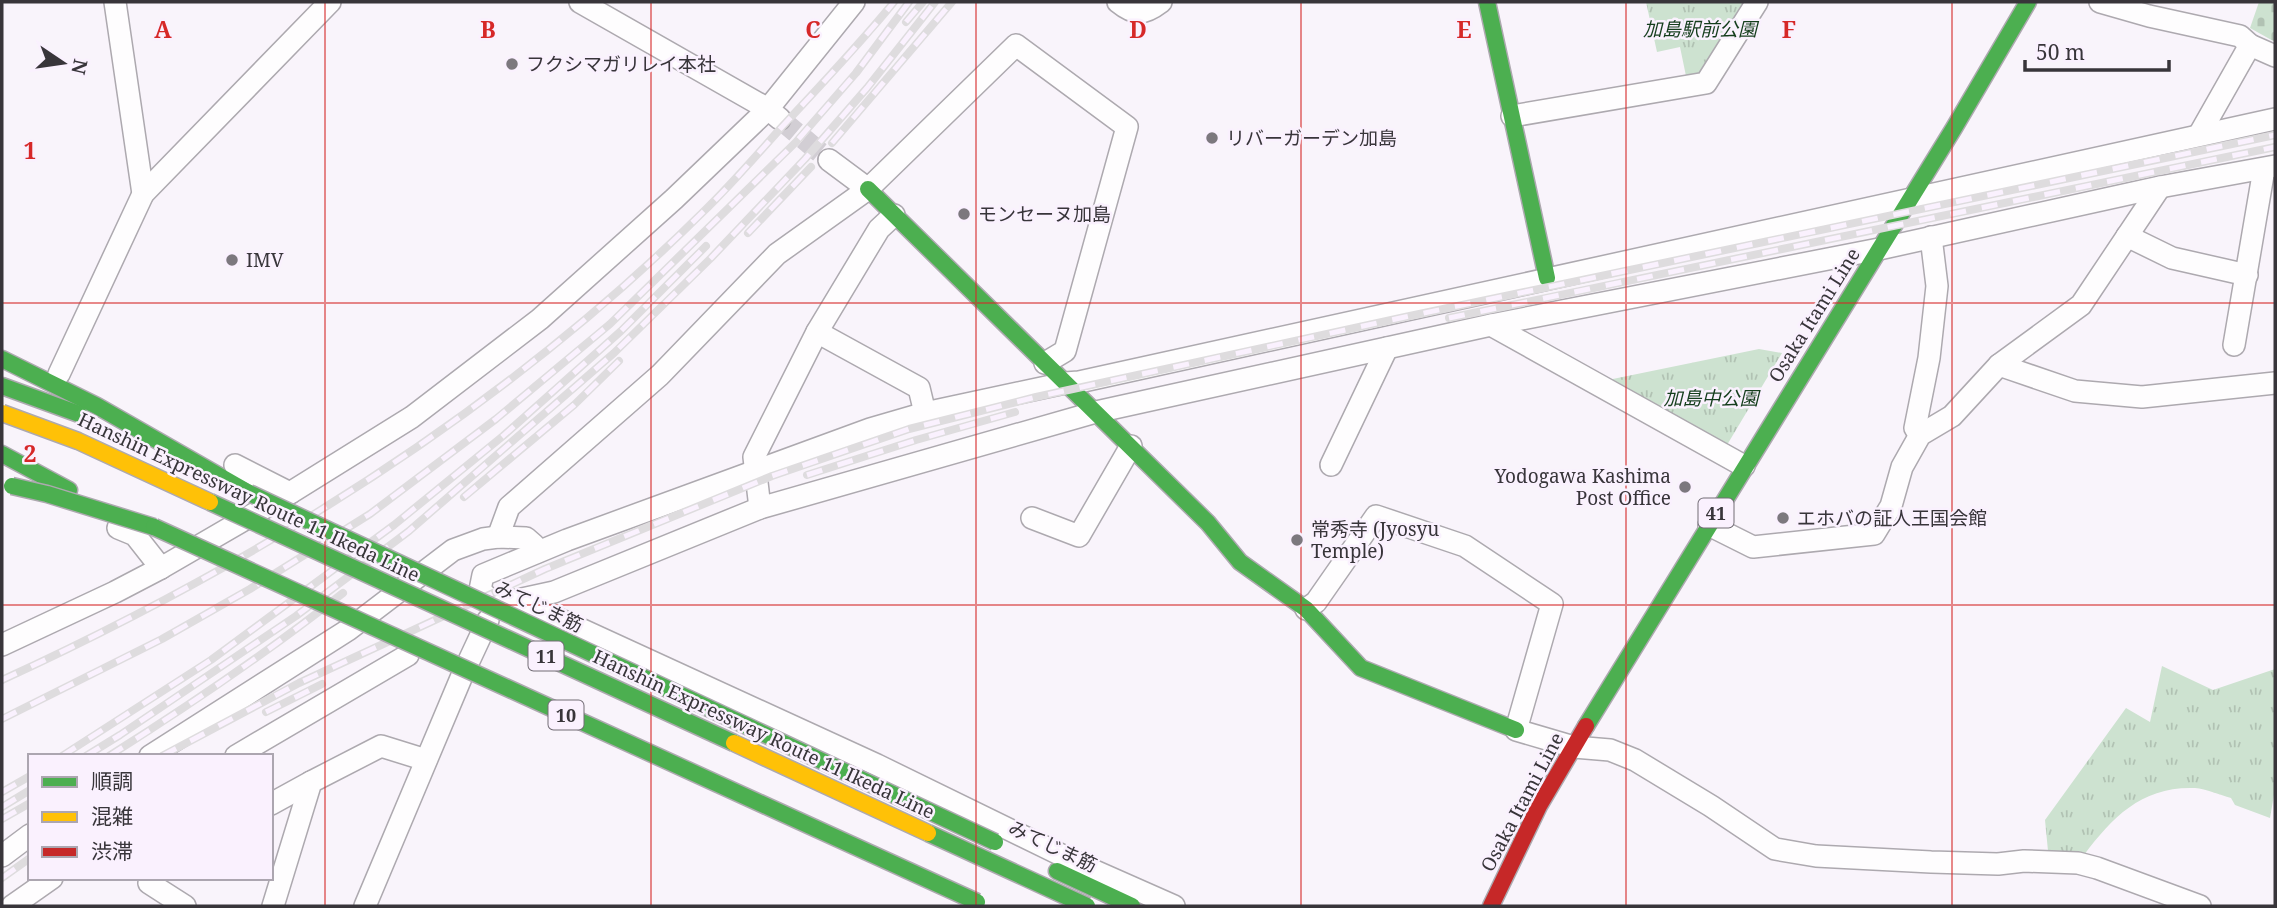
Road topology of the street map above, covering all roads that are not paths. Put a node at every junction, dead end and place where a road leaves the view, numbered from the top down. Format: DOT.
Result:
graph roads {
  1 [pos="115,2"];
  2 [pos="330,2"];
  3 [pos="580,2"];
  4 [pos="854,2"];
  5 [pos="1118,2"];
  6 [pos="1161,2"];
  7 [pos="1488,2"];
  8 [pos="1757,2"];
  9 [pos="2028,2"];
  10 [pos="2100,2"];
  11 [pos="2250,45"];
  12 [pos="2275,56"];
  13 [pos="774,114"];
  14 [pos="1512,117"];
  15 [pos="2275,119"];
  16 [pos="2199,135"];
  17 [pos="829,160"];
  18 [pos="2269,167"];
  19 [pos="2160,187"];
  20 [pos="868,189"];
  21 [pos="143,194"];
  22 [pos="1908,201"];
  23 [pos="894,215"];
  24 [pos="2127,236"];
  25 [pos="1931,237"];
  26 [pos="1879,249"];
  27 [pos="2247,275"];
  28 [pos="1548,278"];
  29 [pos="1558,312"];
  30 [pos="1491,325"];
  31 [pos="817,332"];
  32 [pos="2234,345"];
  33 [pos="2,347"];
  34 [pos="1387,348"];
  35 [pos="2,359"];
  36 [pos="1045,363"];
  37 [pos="1999,365"];
  38 [pos="60,374"];
  39 [pos="1065,383"];
  40 [pos="2275,383"];
  41 [pos="2,386"];
  42 [pos="1096,412"];
  43 [pos="2,413"];
  44 [pos="925,413"];
  45 [pos="1920,435"];
  46 [pos="2,441"];
  47 [pos="1130,446"];
  48 [pos="21,447"];
  49 [pos="2,454"];
  50 [pos="1331,465"];
  51 [pos="1744,466"];
  52 [pos="755,472"];
  53 [pos="2,482"];
  54 [pos="249,494"];
  55 [pos="290,494"];
  56 [pos="760,508"];
  57 [pos="1032,518"];
  58 [pos="1709,525"];
  59 [pos="204,526"];
  60 [pos="154,527"];
  61 [pos="498,537"];
  62 [pos="240,542"];
  63 [pos="537,552"];
  64 [pos="161,568"];
  65 [pos="554,592"];
  66 [pos="365,600"];
  67 [pos="495,605"];
  68 [pos="1306,609"];
  69 [pos="390,611"];
  70 [pos="552,616"];
  71 [pos="348,631"];
  72 [pos="2,645"];
  73 [pos="465,646"];
  74 [pos="408,655"];
  75 [pos="490,658"];
  76 [pos="461,678"];
  77 [pos="1516,730"];
  78 [pos="1574,747"];
  79 [pos="153,754"];
  80 [pos="239,754"];
  81 [pos="426,760"];
  82 [pos="312,782"];
  83 [pos="273,803"];
  84 [pos="28,836"];
  85 [pos="1004,847"];
  86 [pos="2,856"];
  87 [pos="1039,863"];
  88 [pos="49,880"];
  89 [pos="149,880"];
  90 [pos="982,904"];
  91 [pos="12,906"];
  92 [pos="185,906"];
  93 [pos="272,906"];
  94 [pos="365,906"];
  95 [pos="949,906"];
  96 [pos="1087,906"];
  97 [pos="1132,906"];
  98 [pos="1174,906"];
  99 [pos="1491,906"];
  100 [pos="2200,906"];
  1 -- 21 [label="street"];
  2 -- 21 [label="street"];
  3 -- 13 [label="street"];
  4 -- 13 [label="street"];
  5 -- 6 [label="street"];
  7 -- 14 [label="main road"];
  8 -- 14 [label="street"];
  9 -- 22 [label="main road, Osaka Itami Line / 41"];
  10 -- 11 [label="street"];
  11 -- 12 [label="street"];
  11 -- 16 [label="street"];
  13 -- 55 [label="street"];
  14 -- 28 [label="main road"];
  15 -- 16 [label="street"];
  16 -- 22 [label="street"];
  17 -- 20 [label="street"];
  18 -- 19 [label="street"];
  18 -- 27 [label="street"];
  19 -- 24 [label="street"];
  19 -- 25 [label="street"];
  20 -- 23 [label="main road"];
  20 -- 36 [label="street"];
  20 -- 61 [label="street"];
  21 -- 38 [label="street"];
  22 -- 26 [label="main road, Osaka Itami Line / 41"];
  22 -- 28 [label="street"];
  23 -- 31 [label="street"];
  23 -- 36 [label="main road"];
  24 -- 27 [label="street"];
  24 -- 37 [label="street"];
  25 -- 26 [label="street"];
  25 -- 45 [label="street"];
  26 -- 29 [label="street"];
  26 -- 51 [label="main road, Osaka Itami Line / 41"];
  27 -- 32 [label="street"];
  28 -- 29 [label="street"];
  28 -- 39 [label="street"];
  29 -- 30 [label="street"];
  30 -- 34 [label="street"];
  30 -- 51 [label="street"];
  31 -- 44 [label="street"];
  31 -- 52 [label="street"];
  33 -- 38 [label="street"];
  34 -- 42 [label="street"];
  34 -- 50 [label="street"];
  35 -- 54 [label="main road"];
  36 -- 39 [label="main road"];
  37 -- 40 [label="street"];
  37 -- 45 [label="street"];
  38 -- 55 [label="street"];
  39 -- 42 [label="main road"];
  39 -- 44 [label="street"];
  41 -- 54 [label="main road, みてじま筋"];
  42 -- 47 [label="main road"];
  42 -- 56 [label="street"];
  43 -- 96 [label="main road, Hanshin Expressway Route 11 Ikeda Line / 11, bridge"];
  44 -- 52 [label="street"];
  45 -- 58 [label="street"];
  46 -- 48 [label="main road"];
  47 -- 57 [label="street"];
  47 -- 68 [label="main road"];
  49 -- 60 [label="main road, 10, bridge"];
  51 -- 58 [label="main road, Osaka Itami Line / 41"];
  52 -- 56 [label="street"];
  52 -- 63 [label="street"];
  53 -- 60 [label="main road, bridge"];
  53 -- 64 [label="street"];
  54 -- 85 [label="main road, みてじま筋, bridge"];
  55 -- 64 [label="street"];
  56 -- 65 [label="street"];
  58 -- 78 [label="main road, Osaka Itami Line / 41"];
  59 -- 62 [label="main road"];
  60 -- 90 [label="main road, 10, bridge"];
  61 -- 63 [label="street"];
  61 -- 71 [label="street"];
  63 -- 67 [label="street"];
  64 -- 72 [label="street"];
  65 -- 67 [label="street"];
  65 -- 70 [label="street"];
  66 -- 69 [label="main road"];
  67 -- 70 [label="street"];
  67 -- 76 [label="street"];
  68 -- 77 [label="main road"];
  68 -- 77 [label="street"];
  70 -- 98 [label="street"];
  71 -- 74 [label="street"];
  71 -- 79 [label="street"];
  73 -- 75 [label="main road"];
  74 -- 76 [label="street"];
  74 -- 80 [label="street"];
  76 -- 81 [label="street"];
  76 -- 95 [label="street"];
  77 -- 78 [label="street"];
  78 -- 99 [label="main road, Osaka Itami Line / 41"];
  78 -- 100 [label="street"];
  81 -- 82 [label="street"];
  81 -- 94 [label="street"];
  82 -- 83 [label="street"];
  82 -- 93 [label="street"];
  84 -- 86 [label="street"];
  87 -- 97 [label="main road, みてじま筋"];
  88 -- 91 [label="street"];
  89 -- 92 [label="street"];
}
